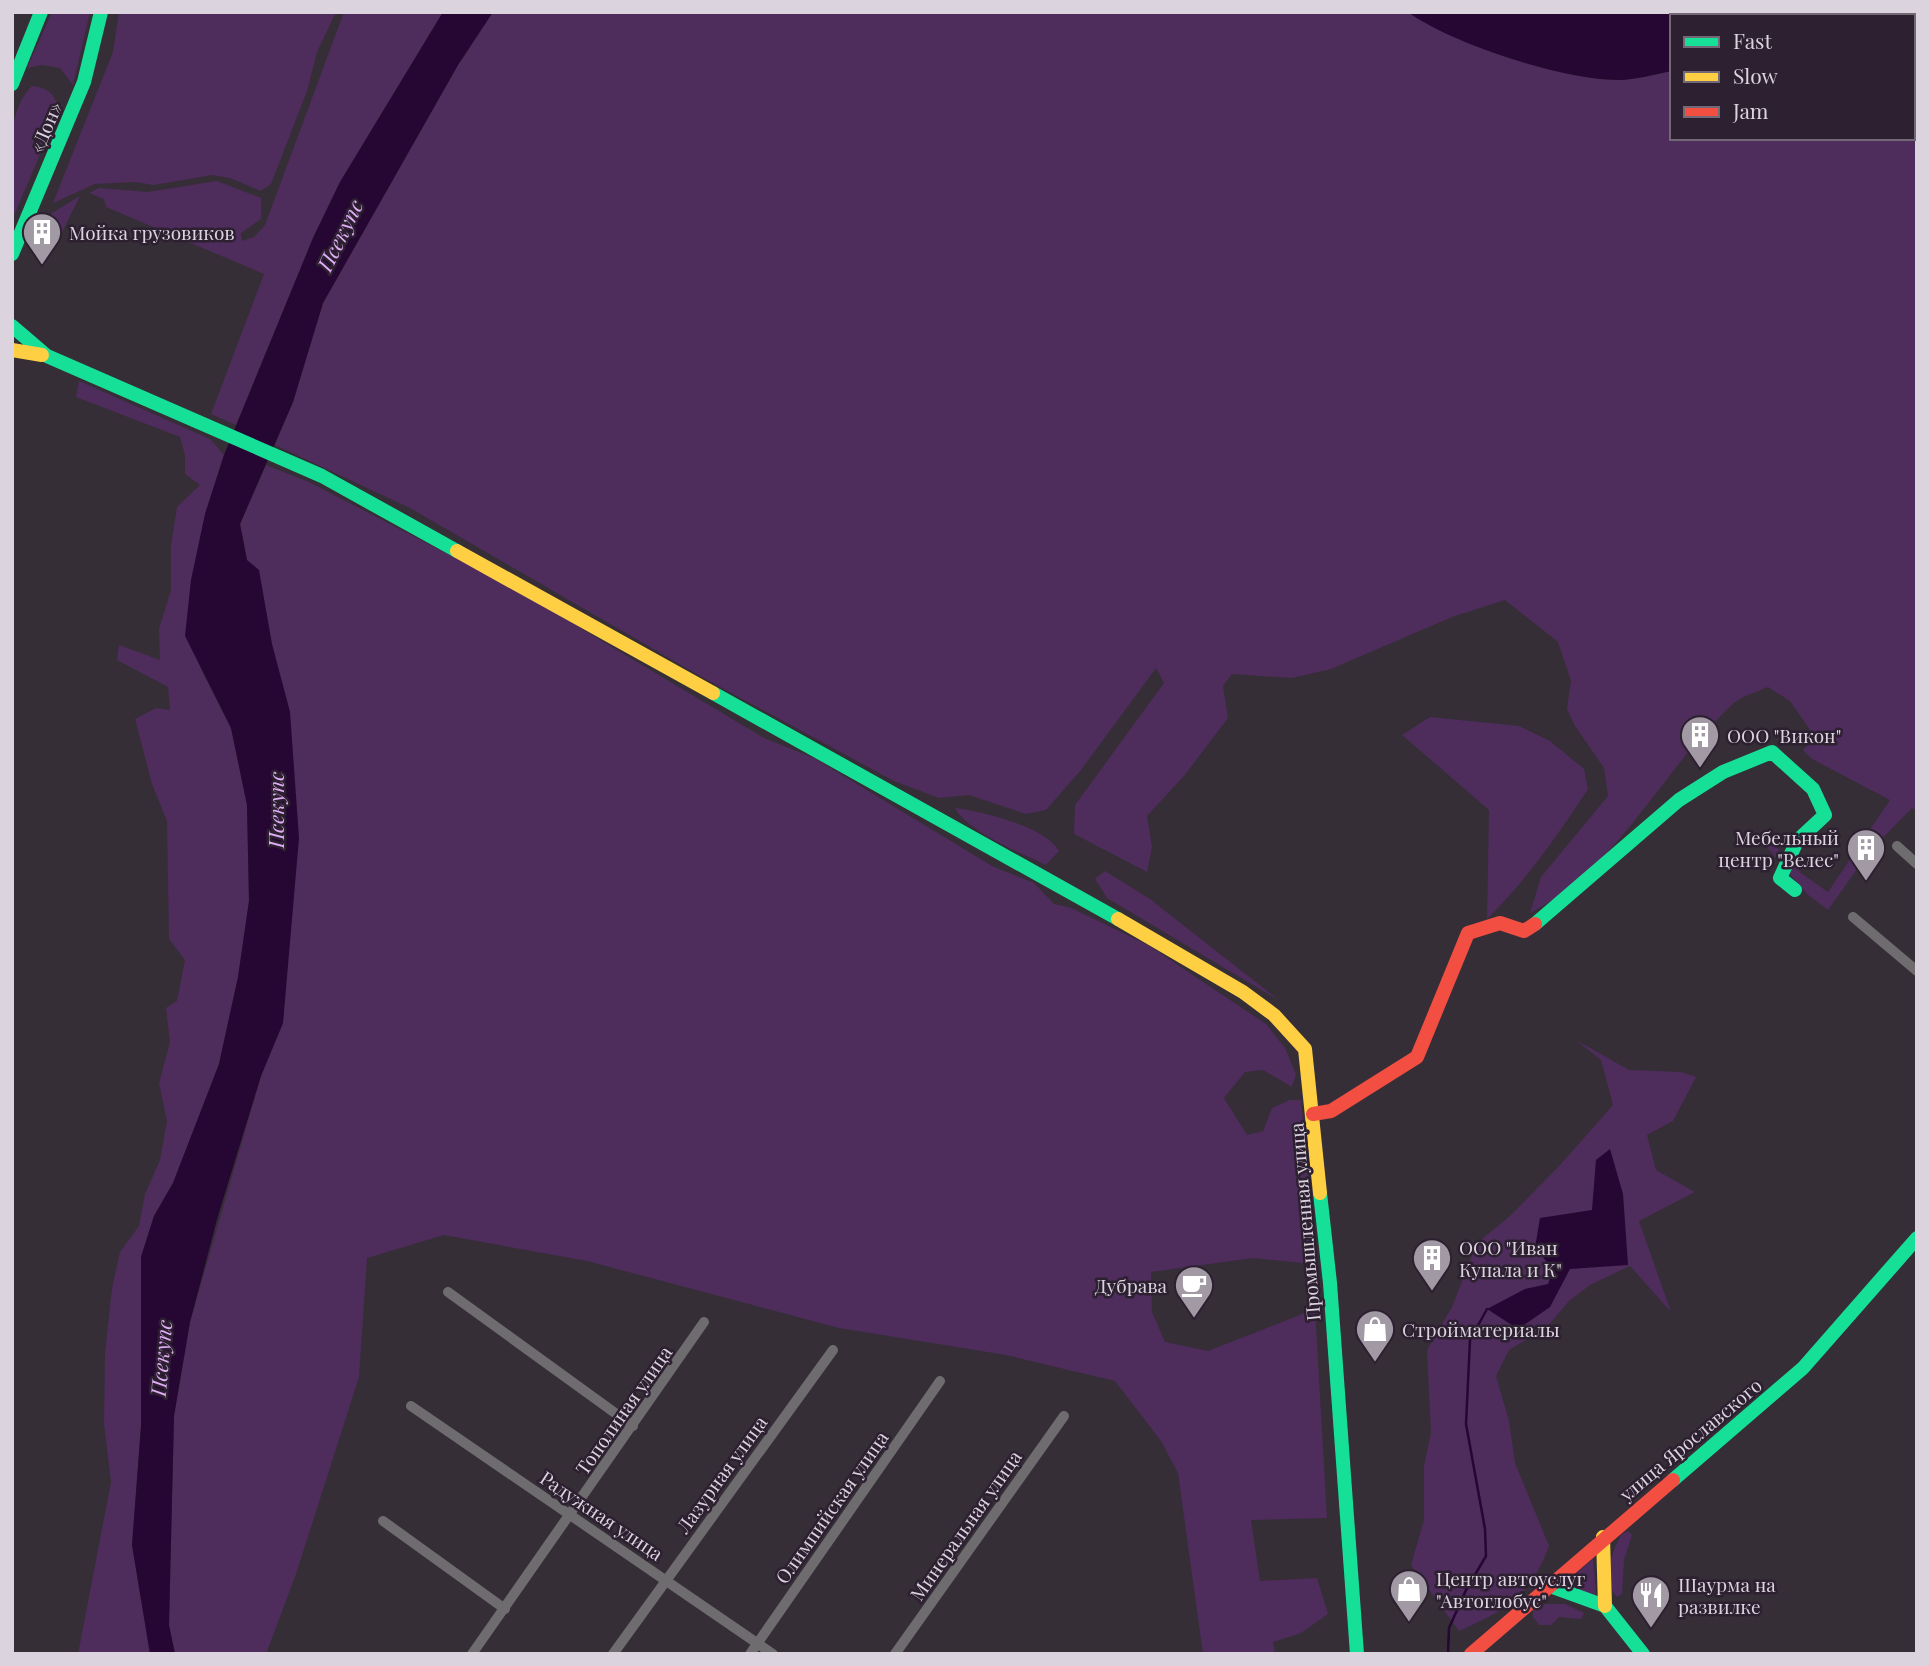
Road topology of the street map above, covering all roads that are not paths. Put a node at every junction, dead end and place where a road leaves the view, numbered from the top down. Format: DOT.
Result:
graph roads {
  1 [pos="41,12"];
  2 [pos="101,12"];
  3 [pos="12,84"];
  4 [pos="19,235"];
  5 [pos="12,254"];
  6 [pos="12,267"];
  7 [pos="12,326"];
  8 [pos="12,350"];
  9 [pos="47,356"];
  10 [pos="1897,846"];
  11 [pos="1917,864"];
  12 [pos="1795,890"];
  13 [pos="1853,917"];
  14 [pos="1917,971"];
  15 [pos="1313,1114"];
  16 [pos="1917,1238"];
  17 [pos="448,1292"];
  18 [pos="704,1322"];
  19 [pos="833,1350"];
  20 [pos="940,1381"];
  21 [pos="411,1406"];
  22 [pos="1064,1416"];
  23 [pos="633,1426"];
  24 [pos="571,1515"];
  25 [pos="383,1521"];
  26 [pos="1603,1537"];
  27 [pos="666,1580"];
  28 [pos="1547,1585"];
  29 [pos="1605,1606"];
  30 [pos="505,1609"];
  31 [pos="758,1643"];
  32 [pos="472,1654"];
  33 [pos="613,1654"];
  34 [pos="750,1654"];
  35 [pos="773,1654"];
  36 [pos="895,1654"];
  37 [pos="1357,1654"];
  38 [pos="1471,1654"];
  39 [pos="1643,1654"];
  1 -- 3 [label="main road"];
  2 -- 4 [label="main road, «Дон»"];
  4 -- 5 [label="main road, «Дон»"];
  4 -- 6 [label="main road"];
  7 -- 9 [label="main road"];
  8 -- 9 [label="main road"];
  9 -- 15 [label="main road, Промышленная улица"];
  10 -- 11 [label="street"];
  12 -- 15 [label="main road"];
  13 -- 14 [label="street"];
  15 -- 37 [label="main road, Промышленная улица"];
  16 -- 26 [label="main road, улица Ярославского"];
  17 -- 23 [label="street"];
  18 -- 23 [label="street, Тополиная улица"];
  19 -- 27 [label="street, Лазурная улица"];
  20 -- 31 [label="street, Олимпийская улица"];
  21 -- 24 [label="street, Радужная улица"];
  22 -- 36 [label="street, Минеральная улица"];
  23 -- 24 [label="street, Тополиная улица"];
  24 -- 27 [label="street, Радужная улица"];
  24 -- 30 [label="street, Тополиная улица"];
  25 -- 30 [label="street"];
  26 -- 28 [label="main road, улица Ярославского"];
  26 -- 29 [label="main road"];
  27 -- 31 [label="street, Радужная улица"];
  27 -- 33 [label="street, Лазурная улица"];
  28 -- 29 [label="main road"];
  28 -- 38 [label="main road, улица Ярославского"];
  29 -- 39 [label="main road"];
  30 -- 32 [label="street, Тополиная улица"];
  31 -- 34 [label="street, Олимпийская улица"];
  31 -- 35 [label="street, Радужная улица"];
}
